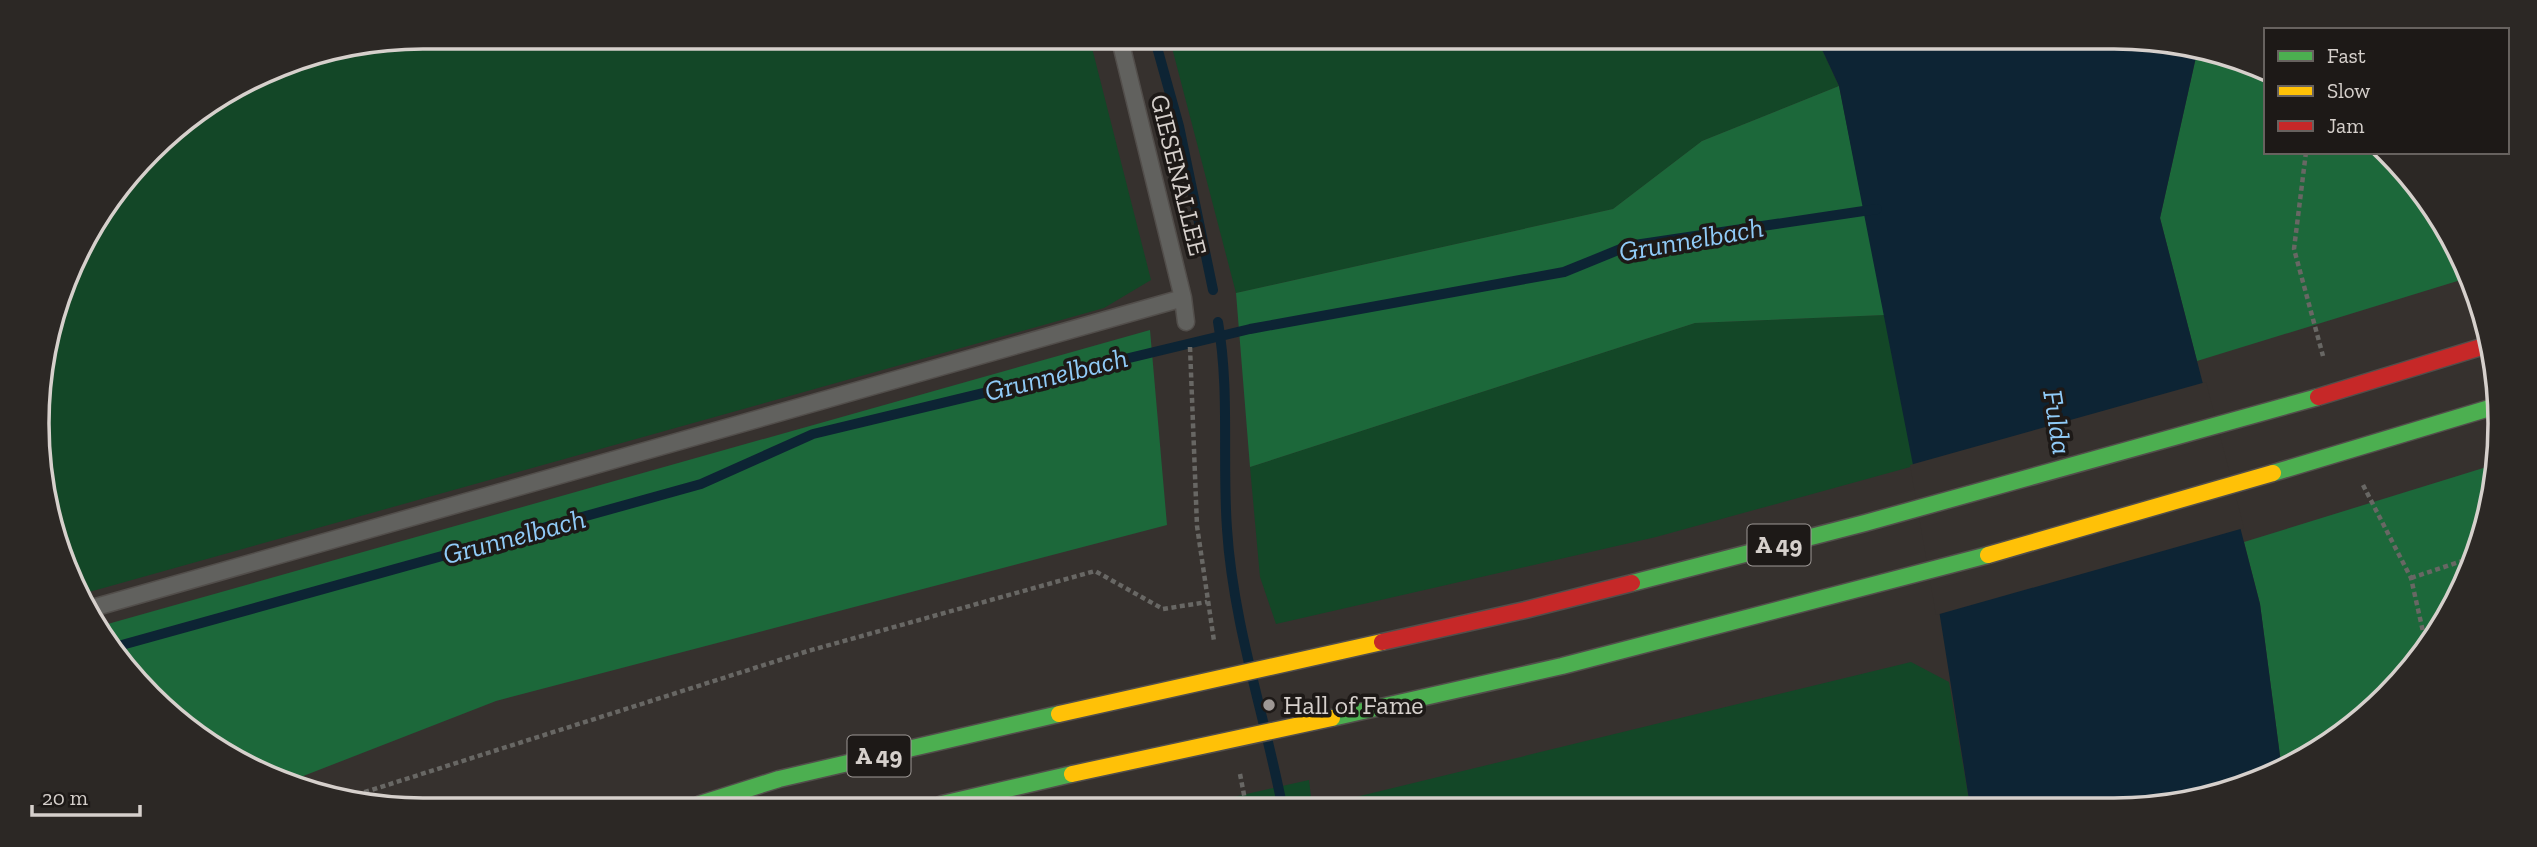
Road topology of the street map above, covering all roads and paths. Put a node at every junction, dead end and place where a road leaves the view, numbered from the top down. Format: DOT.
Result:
graph roads {
  1 [pos="1122,49"];
  2 [pos="1183,298"];
  3 [pos="1186,322"];
  4 [pos="2480,347"];
  5 [pos="1190,353"];
  6 [pos="2487,409"];
  7 [pos="2461,561"];
  8 [pos="1207,602"];
  9 [pos="97,607"];
  10 [pos="1213,632"];
  11 [pos="2424,633"];
  12 [pos="1243,787"];
  13 [pos="362,793"];
  14 [pos="719,798"];
  15 [pos="969,798"];
  16 [pos="1245,798"];
  1 -- 2 [label="lane, GIESENALLEE"];
  2 -- 3 [label="lane, GIESENALLEE"];
  2 -- 9 [label="lane"];
  4 -- 14 [label="highway, A 49, bridge"];
  5 -- 8 [label="path"];
  6 -- 15 [label="highway, A 49, bridge"];
  7 -- 11 [label="path"];
  8 -- 10 [label="path"];
  8 -- 13 [label="path"];
  12 -- 16 [label="path"];
}
